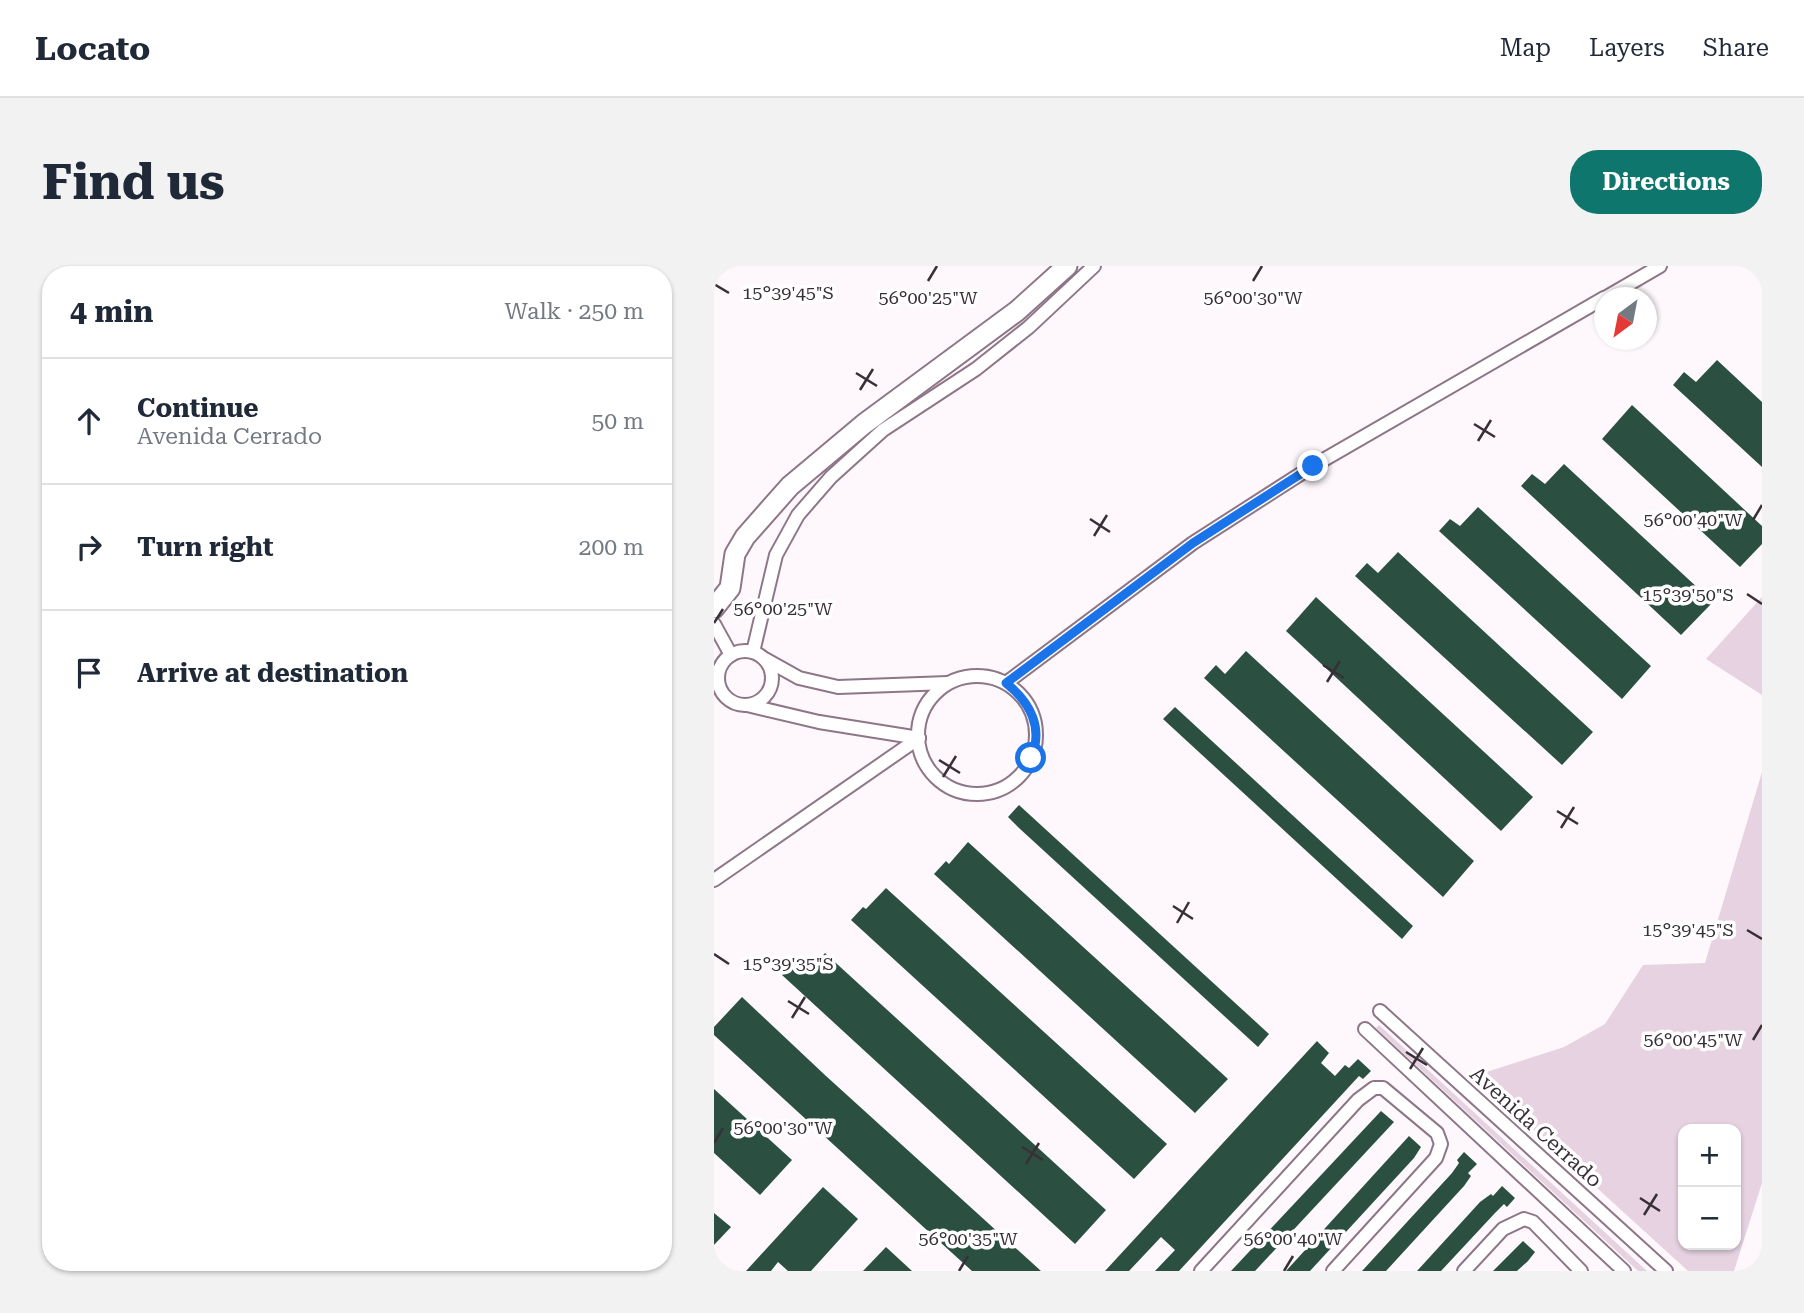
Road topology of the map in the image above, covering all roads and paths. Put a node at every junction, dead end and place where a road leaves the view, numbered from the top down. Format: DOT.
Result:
graph roads {
  1 [pos="1067,266"];
  2 [pos="1094,266"];
  3 [pos="1660,266"];
  4 [pos="1624,287"];
  5 [pos="1594,304"];
  6 [pos="714,608"];
  7 [pos="714,624"];
  8 [pos="752,652"];
  9 [pos="731,655"];
  10 [pos="765,659"];
  11 [pos="716,673"];
  12 [pos="948,683"];
  13 [pos="1006,683"];
  14 [pos="714,698"];
  15 [pos="743,705"];
  16 [pos="919,738"];
  17 [pos="714,880"];
  18 [pos="1381,1011"];
  19 [pos="1365,1029"];
  20 [pos="1201,1271"];
  21 [pos="1333,1271"];
  22 [pos="1464,1271"];
  23 [pos="1581,1271"];
  24 [pos="1624,1271"];
  25 [pos="1666,1271"];
  1 -- 6 [label="highway"];
  2 -- 8 [label="street"];
  3 -- 4 [label="street"];
  5 -- 13 [label="street"];
  7 -- 9 [label="street"];
  8 -- 9 [label="street"];
  8 -- 10 [label="street"];
  9 -- 11 [label="street"];
  10 -- 12 [label="street"];
  10 -- 15 [label="street"];
  11 -- 15 [label="street"];
  12 -- 13 [label="street"];
  12 -- 16 [label="street"];
  13 -- 16 [label="street"];
  14 -- 15 [label="street"];
  15 -- 16 [label="street"];
  16 -- 17 [label="street"];
  18 -- 25 [label="street, Avenida Cerrado"];
  19 -- 24 [label="street, Avenida Cerrado"];
  20 -- 21 [label="street"];
  22 -- 23 [label="street"];
}
